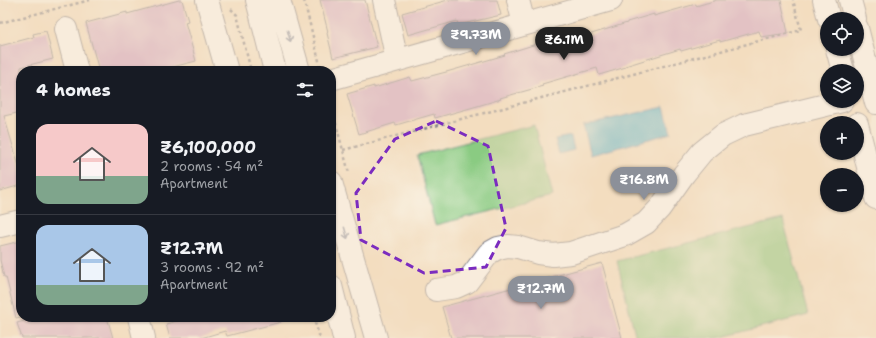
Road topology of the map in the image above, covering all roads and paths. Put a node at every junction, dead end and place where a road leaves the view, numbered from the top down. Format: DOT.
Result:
graph roads {
  1 [pos="90,0"];
  2 [pos="208,0"];
  3 [pos="257,0"];
  4 [pos="279,0"];
  5 [pos="304,0"];
  6 [pos="384,0"];
  7 [pos="518,0"];
  8 [pos="611,0"];
  9 [pos="793,0"];
  10 [pos="824,0"];
  11 [pos="850,0"];
  12 [pos="231,10"];
  13 [pos="827,12"];
  14 [pos="853,12"];
  15 [pos="0,23"];
  16 [pos="524,24"];
  17 [pos="66,29"];
  18 [pos="864,56"];
  19 [pos="398,60"];
  20 [pos="75,66"];
  21 [pos="226,66"];
  22 [pos="250,66"];
  23 [pos="274,66"];
  24 [pos="298,66"];
  25 [pos="321,66"];
  26 [pos="336,78"];
  27 [pos="876,103"];
  28 [pos="820,106"];
  29 [pos="343,150"];
  30 [pos="864,151"];
  31 [pos="876,198"];
  32 [pos="336,199"];
  33 [pos="16,222"];
  34 [pos="0,226"];
  35 [pos="436,290"];
  36 [pos="336,306"];
  37 [pos="140,322"];
  38 [pos="315,322"];
  39 [pos="144,338"];
  40 [pos="320,338"];
  41 [pos="344,338"];
  42 [pos="376,338"];
  1 -- 15 [label="path"];
  2 -- 21 [label="street"];
  3 -- 23 [label="street"];
  4 -- 24 [label="street, one-way"];
  5 -- 25 [label="path"];
  6 -- 19 [label="street"];
  7 -- 16 [label="street"];
  8 -- 16 [label="street"];
  9 -- 29 [label="path"];
  10 -- 13 [label="street"];
  11 -- 14 [label="street"];
  12 -- 22 [label="path"];
  16 -- 19 [label="street"];
  17 -- 20 [label="street"];
  18 -- 27 [label="street"];
  19 -- 26 [label="street"];
  28 -- 35 [label="street"];
  30 -- 31 [label="street"];
  32 -- 42 [label="street, one-way"];
  33 -- 34 [label="street"];
  36 -- 41 [label="street"];
  37 -- 39 [label="street"];
  38 -- 40 [label="path"];
}
